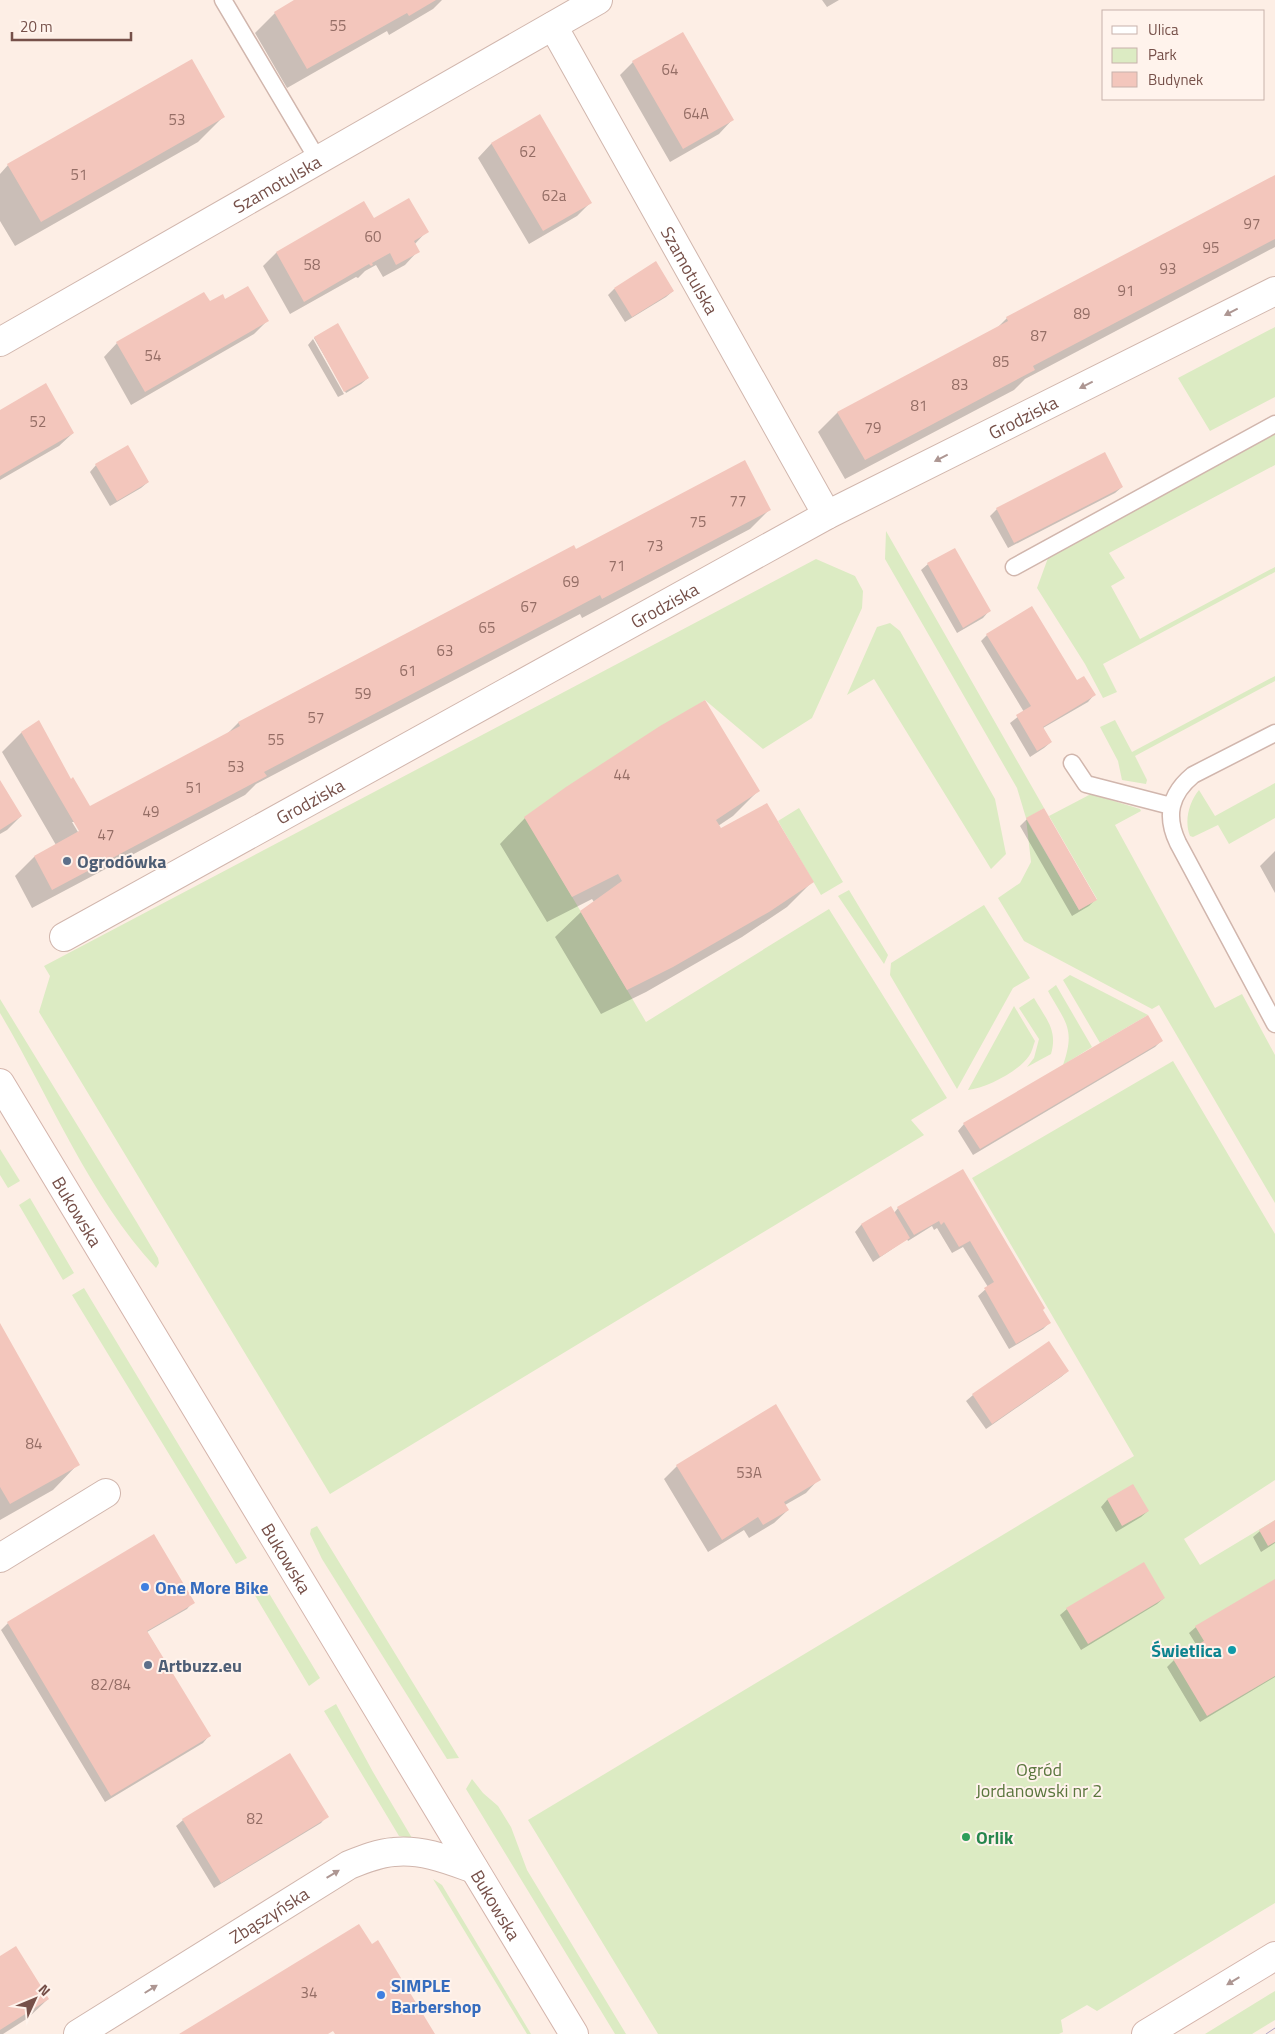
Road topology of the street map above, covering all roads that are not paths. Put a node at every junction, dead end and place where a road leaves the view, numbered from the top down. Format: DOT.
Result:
graph roads {
  1 [pos="223,0"];
  2 [pos="598,0"];
  3 [pos="553,26"];
  4 [pos="318,160"];
  5 [pos="1275,291"];
  6 [pos="0,342"];
  7 [pos="1275,424"];
  8 [pos="827,514"];
  9 [pos="1014,567"];
  10 [pos="1275,733"];
  11 [pos="1072,763"];
  12 [pos="1171,806"];
  13 [pos="64,937"];
  14 [pos="1275,1024"];
  15 [pos="0,1083"];
  16 [pos="106,1493"];
  17 [pos="0,1558"];
  18 [pos="474,1869"];
  19 [pos="1275,1956"];
  20 [pos="78,2034"];
  21 [pos="574,2034"];
  22 [pos="1146,2034"];
  1 -- 4 [label="lane"];
  2 -- 3 [label="street, Szamotulska"];
  3 -- 4 [label="street, Szamotulska"];
  3 -- 8 [label="street, Szamotulska"];
  4 -- 6 [label="street, Szamotulska"];
  5 -- 8 [label="street, Grodziska, one-way"];
  7 -- 9 [label="lane"];
  8 -- 13 [label="street, Grodziska"];
  10 -- 12 [label="lane"];
  11 -- 12 [label="lane"];
  12 -- 14 [label="lane"];
  15 -- 18 [label="street, Bukowska"];
  16 -- 17 [label="street"];
  20 -- 18 [label="street, Zbąszyńska, one-way"];
  18 -- 21 [label="street, Bukowska"];
  19 -- 22 [label="street, one-way"];
}
